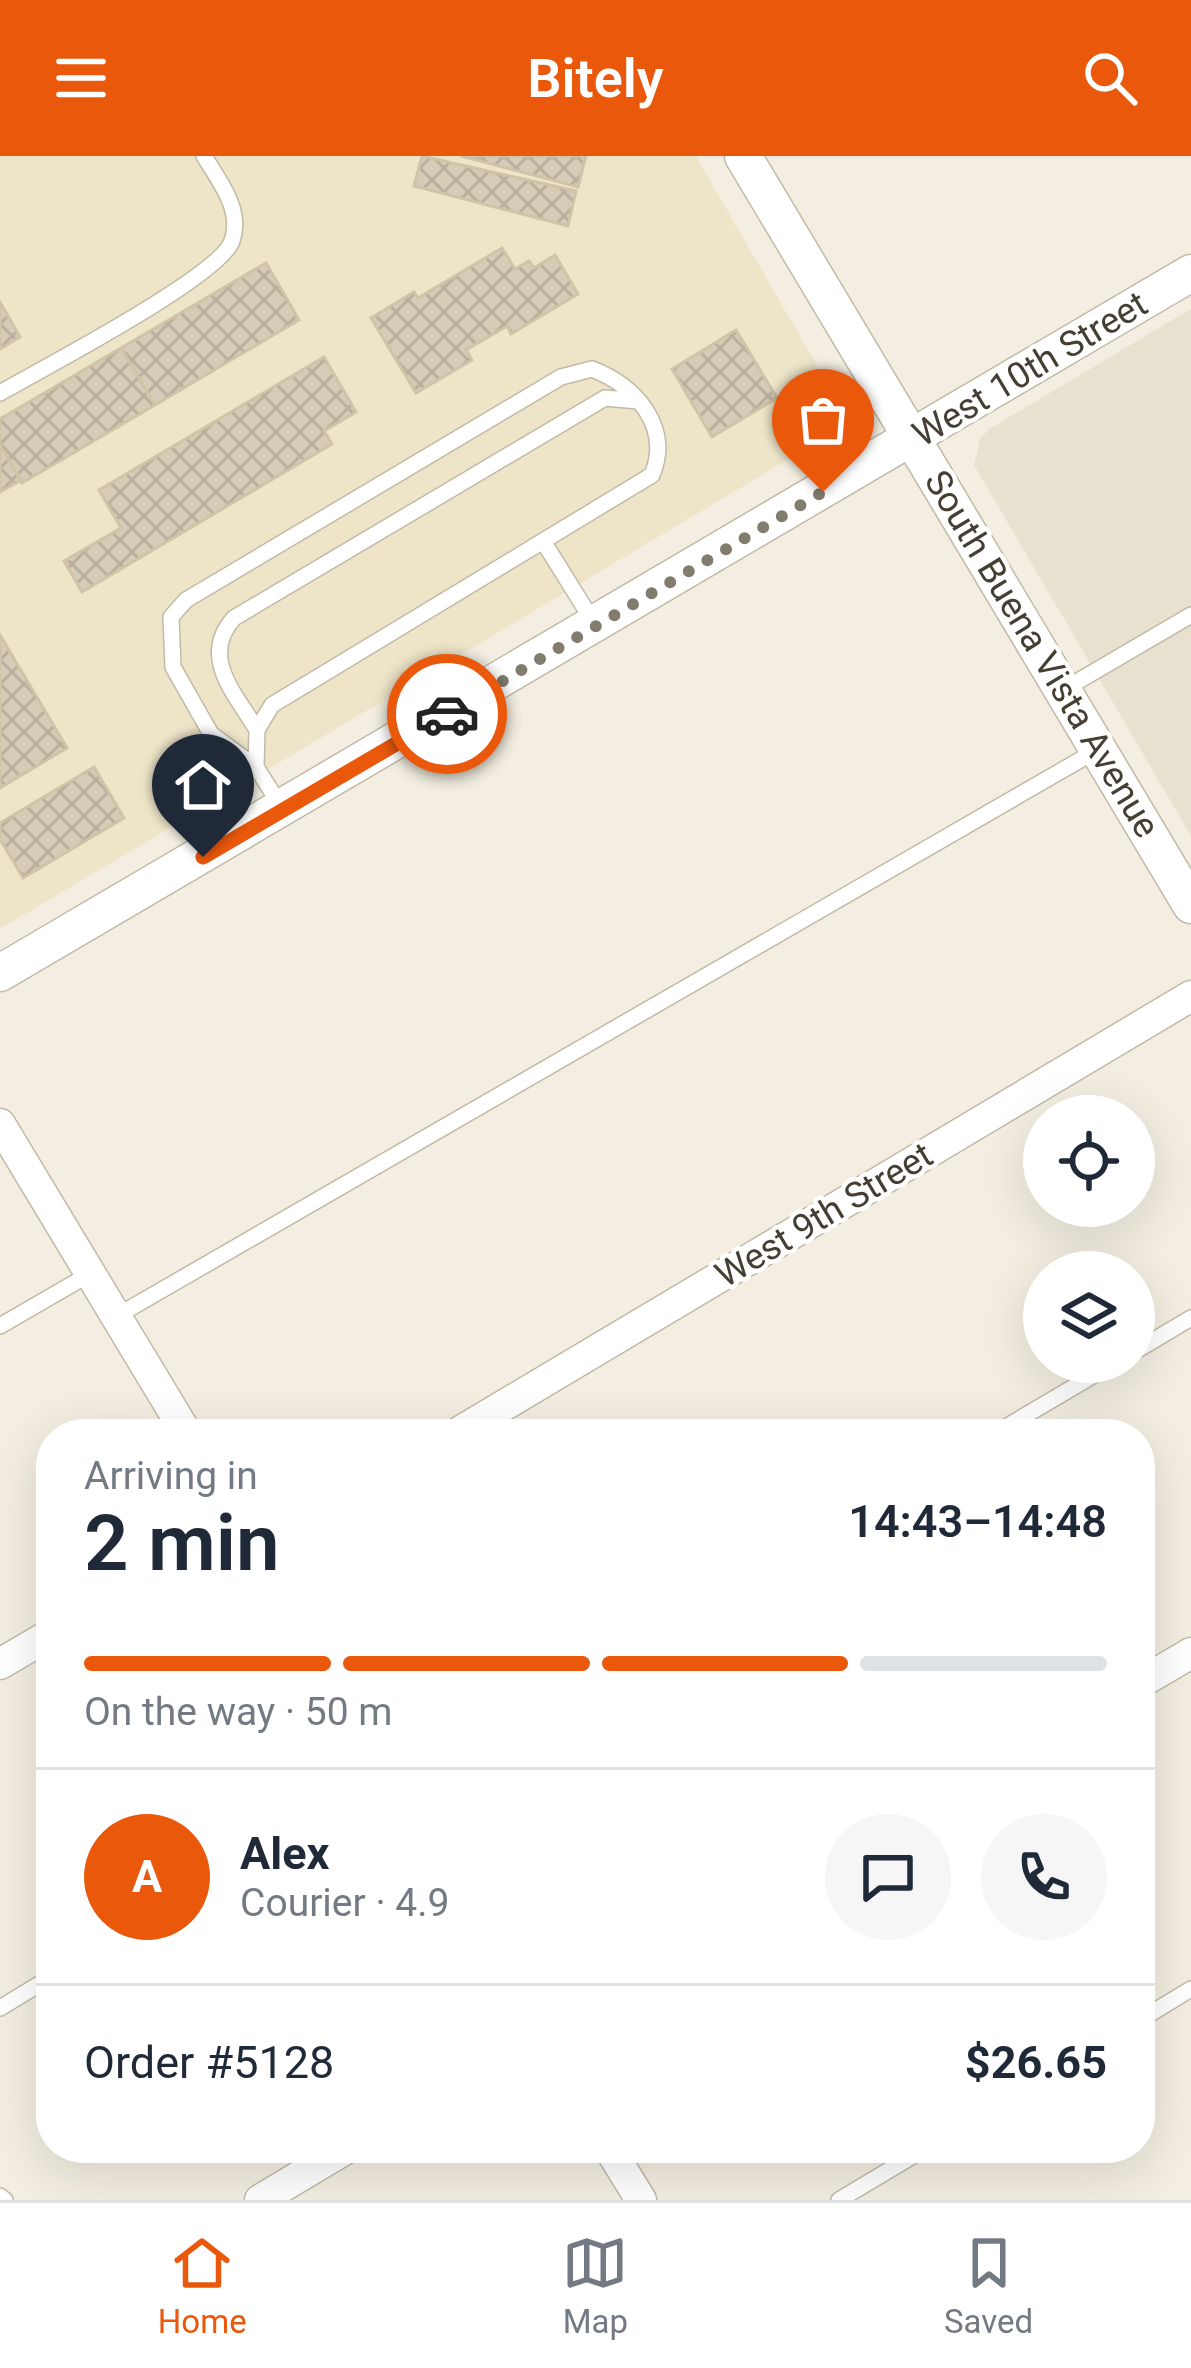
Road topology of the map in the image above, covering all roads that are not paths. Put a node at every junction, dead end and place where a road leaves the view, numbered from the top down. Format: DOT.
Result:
graph roads {
  1 [pos="204,156"];
  2 [pos="743,156"];
  3 [pos="1191,273"];
  4 [pos="0,393"];
  5 [pos="641,402"];
  6 [pos="914,438"];
  7 [pos="543,541"];
  8 [pos="1191,615"];
  9 [pos="596,625"];
  10 [pos="1063,690"];
  11 [pos="257,730"];
  12 [pos="1099,749"];
  13 [pos="256,767"];
  14 [pos="284,811"];
  15 [pos="1191,905"];
  16 [pos="0,973"];
  17 [pos="1191,996"];
  18 [pos="0,1124"];
  19 [pos="88,1275"];
  20 [pos="115,1317"];
  21 [pos="1191,1318"];
  22 [pos="0,1327"];
  23 [pos="1155,1339"];
  24 [pos="1080,1383"];
  25 [pos="178,1419"];
  26 [pos="481,1419"];
  27 [pos="1019,1419"];
  28 [pos="36,1643"];
  29 [pos="1191,1654"];
  30 [pos="0,1664"];
  31 [pos="1155,1674"];
  32 [pos="36,1986"];
  33 [pos="1191,1989"];
  34 [pos="0,2008"];
  35 [pos="1155,2011"];
  36 [pos="322,2163"];
  37 [pos="618,2163"];
  38 [pos="901,2163"];
  39 [pos="260,2200"];
  40 [pos="640,2200"];
  41 [pos="839,2200"];
  1 -- 4 [label="lane"];
  2 -- 6 [label="street, South Buena Vista Avenue"];
  3 -- 6 [label="street, West 10th Street"];
  5 -- 7 [label="lane"];
  5 -- 11 [label="lane"];
  5 -- 13 [label="lane"];
  6 -- 9 [label="street, West 10th Street"];
  6 -- 10 [label="street, South Buena Vista Avenue"];
  7 -- 9 [label="lane"];
  7 -- 11 [label="lane"];
  8 -- 10 [label="lane"];
  9 -- 14 [label="street, West 10th Street"];
  10 -- 12 [label="street, South Buena Vista Avenue"];
  11 -- 13 [label="lane"];
  12 -- 15 [label="street, South Buena Vista Avenue"];
  12 -- 20 [label="lane"];
  13 -- 14 [label="lane"];
  14 -- 16 [label="street, West 10th Street"];
  17 -- 26 [label="street, West 9th Street"];
  18 -- 19 [label="street"];
  19 -- 20 [label="street"];
  19 -- 22 [label="lane"];
  20 -- 25 [label="street"];
  21 -- 23 [label="lane"];
  24 -- 27 [label="lane"];
  28 -- 30 [label="street"];
  29 -- 31 [label="street"];
  32 -- 34 [label="lane"];
  33 -- 35 [label="lane"];
  36 -- 39 [label="street"];
  37 -- 40 [label="street"];
  38 -- 41 [label="lane"];
}
